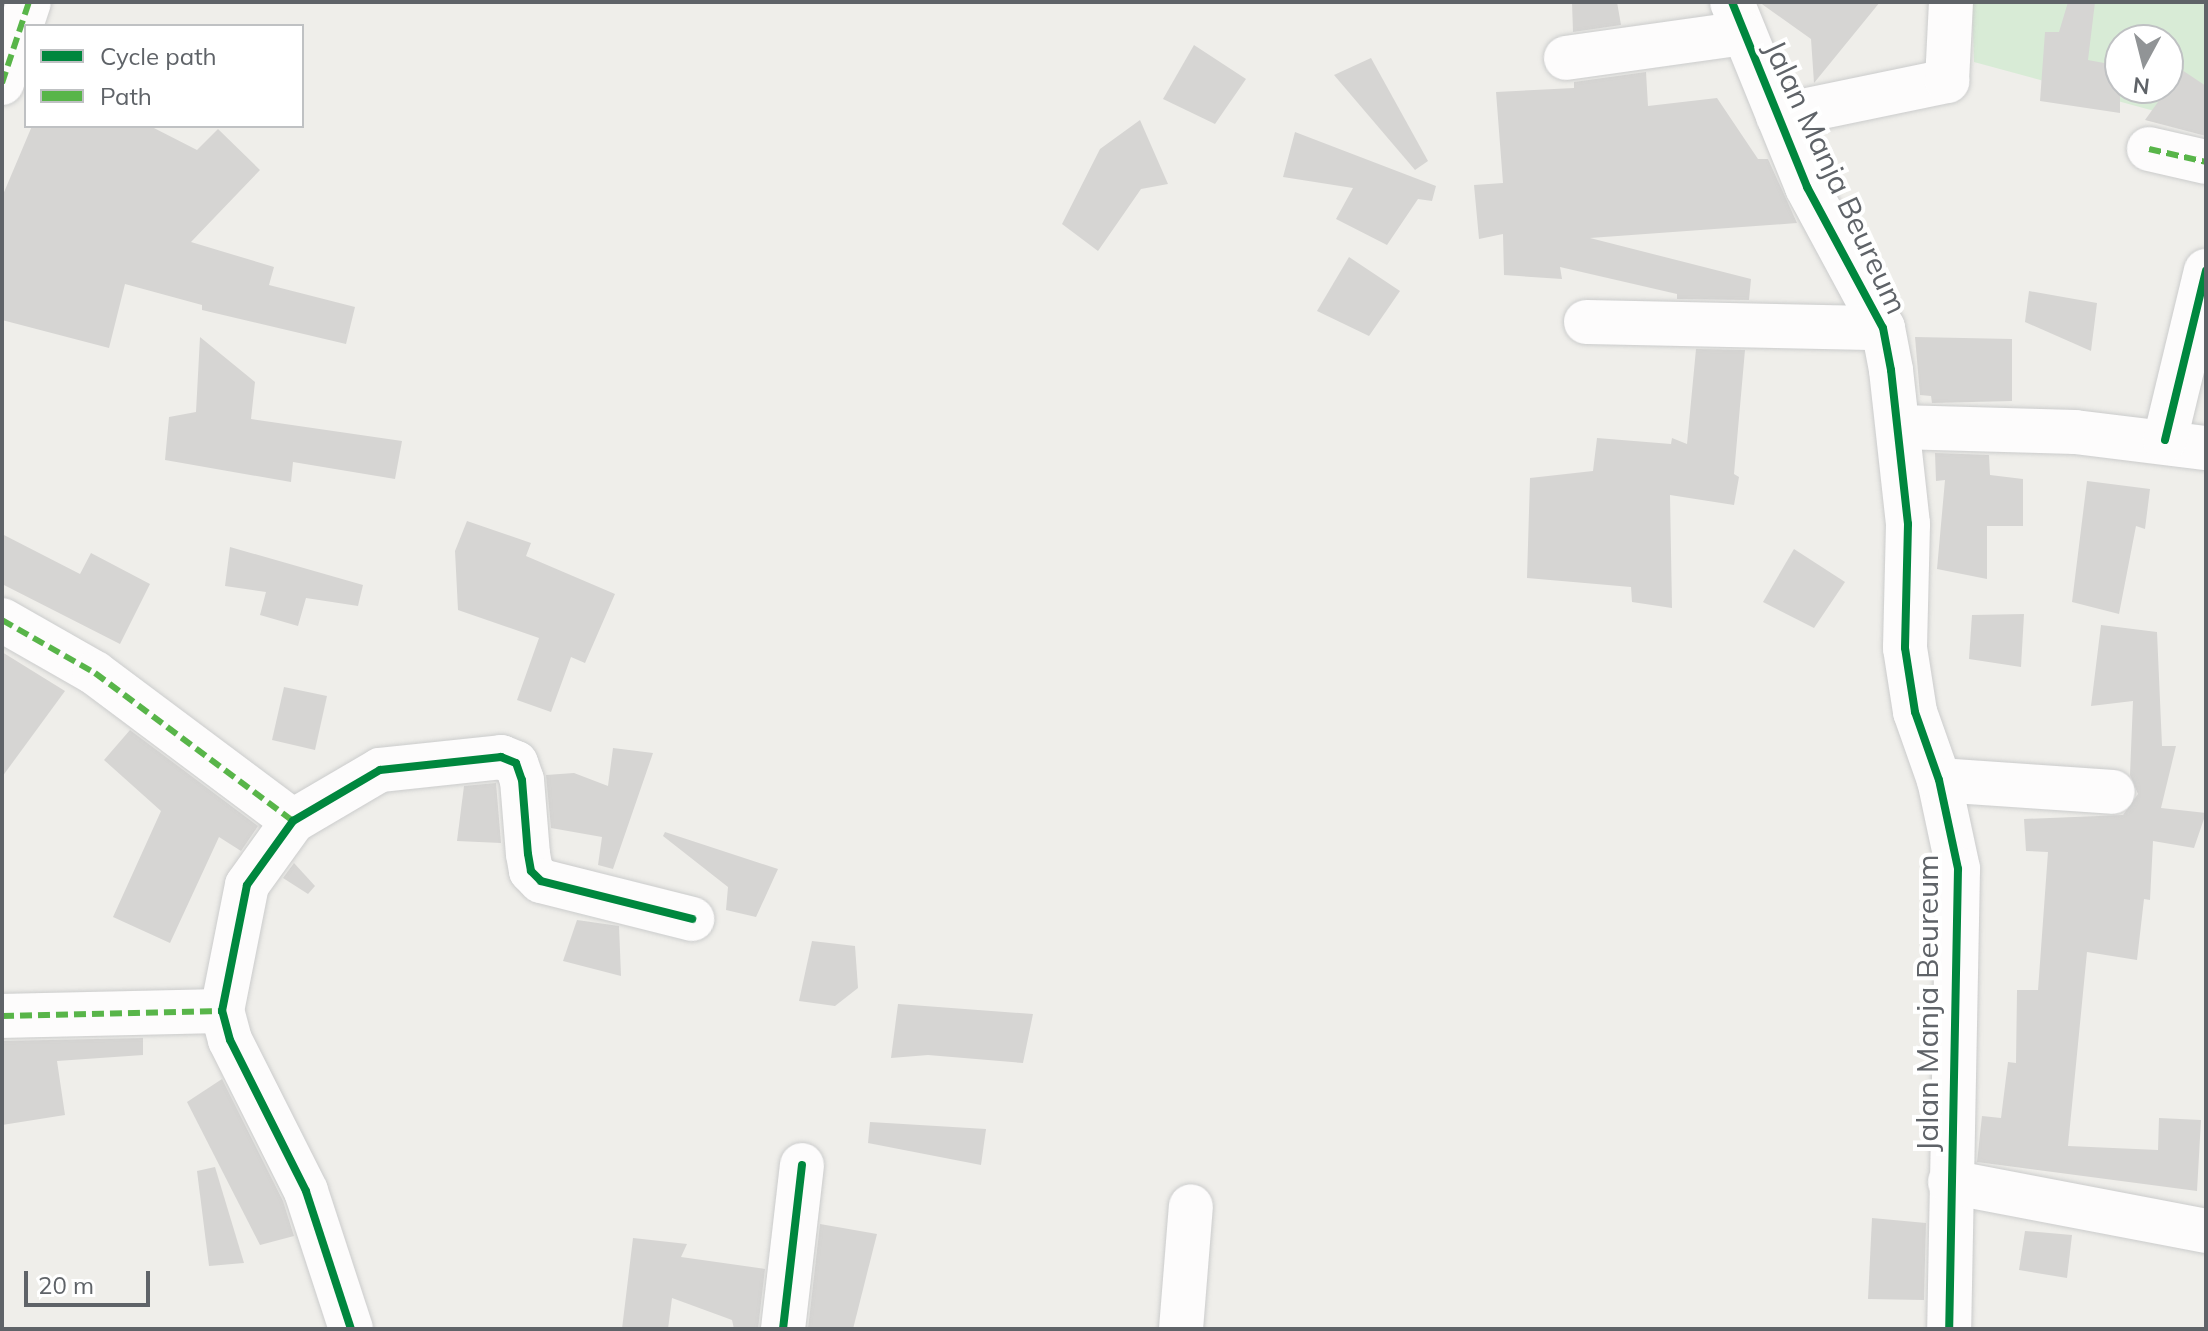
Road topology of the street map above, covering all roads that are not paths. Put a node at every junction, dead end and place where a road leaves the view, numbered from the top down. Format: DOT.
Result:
graph roads {
  1 [pos="29,2"];
  2 [pos="1951,2"];
  3 [pos="1737,18"];
  4 [pos="1566,58"];
  5 [pos="2,83"];
  6 [pos="1778,116"];
  7 [pos="2149,149"];
  8 [pos="2206,162"];
  9 [pos="2206,271"];
  10 [pos="1586,322"];
  11 [pos="1883,328"];
  12 [pos="1899,427"];
  13 [pos="2185,444"];
  14 [pos="2,620"];
  15 [pos="1939,780"];
  16 [pos="2113,792"];
  17 [pos="293,821"];
  18 [pos="692,919"];
  19 [pos="222,1011"];
  20 [pos="2,1016"];
  21 [pos="802,1165"];
  22 [pos="1950,1182"];
  23 [pos="1191,1206"];
  24 [pos="2206,1231"];
  25 [pos="351,1329"];
  26 [pos="783,1329"];
  27 [pos="1181,1329"];
  28 [pos="1949,1329"];
  1 -- 5 [label="street"];
  2 -- 6 [label="street"];
  3 -- 4 [label="street"];
  3 -- 6 [label="street, Jalan Manja Beureum"];
  6 -- 11 [label="street, Jalan Manja Beureum"];
  7 -- 8 [label="street"];
  9 -- 13 [label="street"];
  10 -- 11 [label="street"];
  11 -- 12 [label="street, Jalan Manja Beureum"];
  12 -- 13 [label="street"];
  12 -- 15 [label="street, Jalan Manja Beureum"];
  14 -- 17 [label="street"];
  15 -- 16 [label="street"];
  15 -- 22 [label="street, Jalan Manja Beureum"];
  17 -- 18 [label="street"];
  17 -- 19 [label="street"];
  19 -- 20 [label="street"];
  19 -- 25 [label="street"];
  21 -- 26 [label="street"];
  22 -- 24 [label="street"];
  22 -- 28 [label="street, Jalan Manja Beureum"];
  23 -- 27 [label="street"];
}
